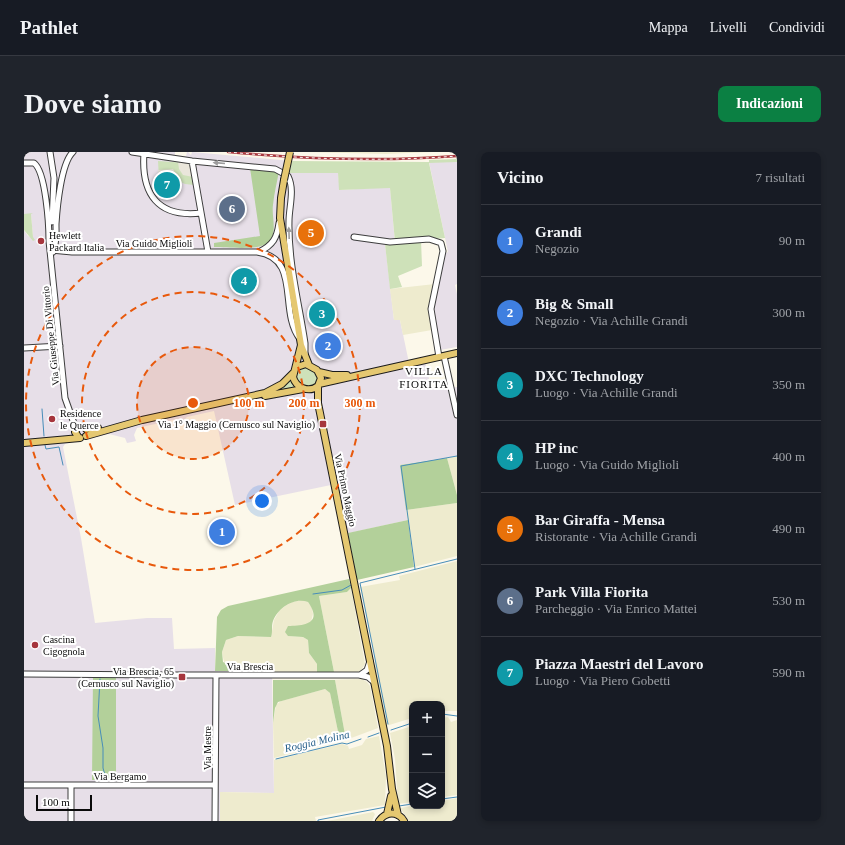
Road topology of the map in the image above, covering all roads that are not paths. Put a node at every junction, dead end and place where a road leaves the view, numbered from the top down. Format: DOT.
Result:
graph roads {
  1 [pos="50,152"];
  2 [pos="73,152"];
  3 [pos="132,152"];
  4 [pos="290,152"];
  5 [pos="144,153"];
  6 [pos="192,161"];
  7 [pos="24,162"];
  8 [pos="201,213"];
  9 [pos="280,218"];
  10 [pos="53,224"];
  11 [pos="354,237"];
  12 [pos="49,242"];
  13 [pos="56,242"];
  14 [pos="52,250"];
  15 [pos="208,252"];
  16 [pos="257,252"];
  17 [pos="300,342"];
  18 [pos="60,346"];
  19 [pos="24,348"];
  20 [pos="457,353"];
  21 [pos="305,355"];
  22 [pos="441,357"];
  23 [pos="309,364"];
  24 [pos="296,367"];
  25 [pos="319,372"];
  26 [pos="293,374"];
  27 [pos="361,374"];
  28 [pos="319,385"];
  29 [pos="306,389"];
  30 [pos="247,398"];
  31 [pos="318,403"];
  32 [pos="70,413"];
  33 [pos="457,415"];
  34 [pos="75,431"];
  35 [pos="84,432"];
  36 [pos="24,442"];
  37 [pos="370,660"];
  38 [pos="24,674"];
  39 [pos="359,675"];
  40 [pos="216,676"];
  41 [pos="374,682"];
  42 [pos="71,784"];
  43 [pos="24,785"];
  44 [pos="215,785"];
  45 [pos="392,789"];
  46 [pos="387,814"];
  47 [pos="398,815"];
  48 [pos="71,821"];
  49 [pos="215,821"];
  50 [pos="379,821"];
  51 [pos="404,821"];
  1 -- 10 [label="street"];
  2 -- 10 [label="street"];
  3 -- 5 [label="street"];
  4 -- 9 [label="main road, bridge"];
  5 -- 6 [label="street"];
  5 -- 8 [label="street"];
  6 -- 8 [label="street"];
  21 -- 6 [label="street, one-way"];
  7 -- 10 [label="street"];
  8 -- 15 [label="street"];
  9 -- 16 [label="street"];
  9 -- 17 [label="main road"];
  10 -- 12 [label="street, Via Giuseppe Di Vittorio"];
  10 -- 13 [label="street, Via Giuseppe Di Vittorio"];
  11 -- 22 [label="street"];
  12 -- 13 [label="street"];
  12 -- 14 [label="street, Via Giuseppe Di Vittorio"];
  13 -- 14 [label="street, Via Giuseppe Di Vittorio"];
  14 -- 15 [label="street, Via Guido Miglioli"];
  14 -- 18 [label="street, Via Giuseppe Di Vittorio"];
  15 -- 16 [label="street, Via Guido Miglioli"];
  16 -- 17 [label="street, Via Guido Miglioli"];
  17 -- 21 [label="main road"];
  17 -- 24 [label="main road"];
  18 -- 19 [label="street"];
  18 -- 32 [label="street, Via Giuseppe Di Vittorio"];
  20 -- 22 [label="main road"];
  21 -- 23 [label="main road"];
  22 -- 27 [label="main road"];
  22 -- 33 [label="street"];
  23 -- 24 [label="main road"];
  23 -- 25 [label="main road"];
  24 -- 26 [label="main road"];
  25 -- 27 [label="main road"];
  25 -- 28 [label="main road"];
  26 -- 29 [label="main road"];
  26 -- 30 [label="main road"];
  27 -- 28 [label="main road"];
  28 -- 29 [label="main road"];
  28 -- 31 [label="main road, Via Primo Maggio"];
  29 -- 30 [label="main road"];
  29 -- 31 [label="main road, Via Primo Maggio"];
  30 -- 35 [label="main road"];
  31 -- 37 [label="main road, Via Primo Maggio"];
  32 -- 34 [label="street, Via Giuseppe Di Vittorio"];
  32 -- 35 [label="street, Via Giuseppe Di Vittorio"];
  34 -- 35 [label="main road"];
  34 -- 35 [label="main road"];
  34 -- 36 [label="main road"];
  35 -- 36 [label="main road"];
  37 -- 39 [label="street"];
  37 -- 41 [label="main road, Via Primo Maggio"];
  38 -- 40 [label="street, Via Brescia"];
  39 -- 40 [label="street, Via Brescia"];
  39 -- 41 [label="street"];
  40 -- 44 [label="street, Via Mestre"];
  41 -- 45 [label="main road, Via Primo Maggio"];
  42 -- 43 [label="street, Via Bergamo"];
  42 -- 44 [label="street, Via Bergamo"];
  42 -- 48 [label="street"];
  44 -- 49 [label="street, Via Mestre"];
  45 -- 46 [label="main road"];
  45 -- 47 [label="main road"];
  46 -- 47 [label="main road"];
  46 -- 50 [label="main road"];
  47 -- 51 [label="main road"];
}
